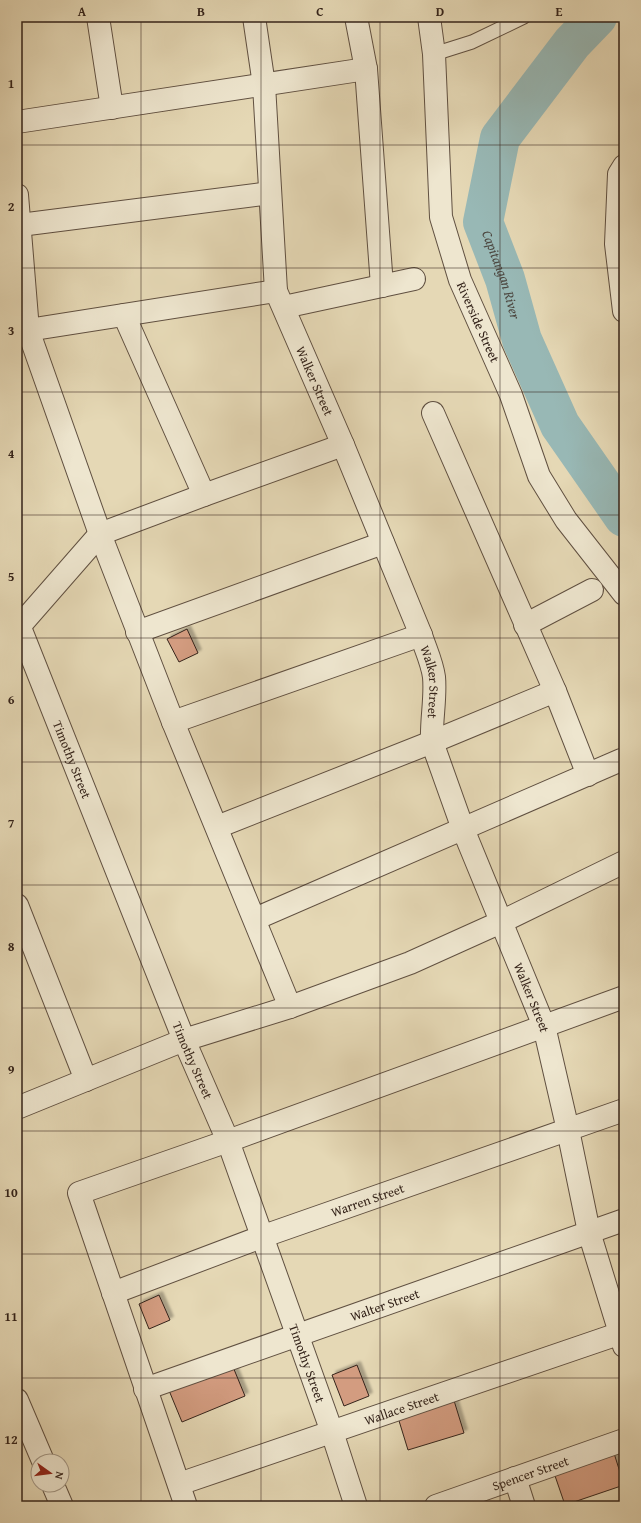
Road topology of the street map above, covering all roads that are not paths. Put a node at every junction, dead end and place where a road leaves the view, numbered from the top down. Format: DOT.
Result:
graph roads {
  1 [pos="98,17"];
  2 [pos="254,17"];
  3 [pos="356,17"];
  4 [pos="429,17"];
  5 [pos="524,17"];
  6 [pos="434,54"];
  7 [pos="366,69"];
  8 [pos="264,85"];
  9 [pos="112,108"];
  10 [pos="17,122"];
  11 [pos="624,166"];
  12 [pos="270,193"];
  13 [pos="17,195"];
  14 [pos="20,225"];
  15 [pos="414,278"];
  16 [pos="382,286"];
  17 [pos="280,299"];
  18 [pos="624,310"];
  19 [pos="124,315"];
  20 [pos="28,330"];
  21 [pos="433,414"];
  22 [pos="343,445"];
  23 [pos="204,495"];
  24 [pos="100,534"];
  25 [pos="383,543"];
  26 [pos="592,590"];
  27 [pos="624,594"];
  28 [pos="18,625"];
  29 [pos="525,625"];
  30 [pos="138,632"];
  31 [pos="421,635"];
  32 [pos="555,691"];
  33 [pos="173,722"];
  34 [pos="432,742"];
  35 [pos="621,760"];
  36 [pos="588,775"];
  37 [pos="217,827"];
  38 [pos="462,829"];
  39 [pos="624,862"];
  40 [pos="17,905"];
  41 [pos="255,919"];
  42 [pos="501,922"];
  43 [pos="624,997"];
  44 [pos="290,1007"];
  45 [pos="544,1026"];
  46 [pos="184,1040"];
  47 [pos="86,1080"];
  48 [pos="17,1108"];
  49 [pos="624,1110"];
  50 [pos="568,1130"];
  51 [pos="228,1140"];
  52 [pos="624,1220"];
  53 [pos="588,1232"];
  54 [pos="261,1237"];
  55 [pos="113,1293"];
  56 [pos="297,1337"];
  57 [pos="623,1337"];
  58 [pos="145,1389"];
  59 [pos="17,1400"];
  60 [pos="332,1432"];
  61 [pos="624,1440"];
  62 [pos="40,1453"];
  63 [pos="514,1478"];
  64 [pos="179,1484"];
  65 [pos="56,1493"];
  66 [pos="62,1506"];
  67 [pos="186,1506"];
  68 [pos="356,1506"];
  69 [pos="436,1506"];
  70 [pos="524,1506"];
  1 -- 9 [label="street"];
  2 -- 8 [label="street, Walker Street"];
  3 -- 7 [label="street"];
  4 -- 6 [label="street, Riverside Street"];
  5 -- 6 [label="lane"];
  6 -- 27 [label="street, Riverside Street"];
  7 -- 8 [label="street"];
  7 -- 16 [label="street"];
  8 -- 9 [label="street"];
  8 -- 12 [label="street, Walker Street"];
  9 -- 10 [label="street"];
  11 -- 18 [label="street"];
  12 -- 14 [label="street"];
  12 -- 17 [label="street, Walker Street"];
  13 -- 14 [label="street"];
  14 -- 20 [label="street"];
  15 -- 16 [label="street"];
  16 -- 17 [label="street"];
  17 -- 19 [label="street"];
  17 -- 22 [label="street, Walker Street"];
  19 -- 20 [label="street"];
  19 -- 23 [label="street"];
  20 -- 24 [label="street"];
  21 -- 29 [label="street"];
  22 -- 23 [label="street"];
  22 -- 25 [label="street, Walker Street"];
  23 -- 24 [label="street"];
  24 -- 28 [label="street"];
  24 -- 30 [label="street"];
  25 -- 30 [label="street"];
  25 -- 31 [label="street, Walker Street"];
  26 -- 29 [label="street"];
  28 -- 46 [label="street, Timothy Street"];
  29 -- 32 [label="street"];
  30 -- 33 [label="street"];
  31 -- 33 [label="street"];
  31 -- 34 [label="street, Walker Street"];
  32 -- 34 [label="street"];
  32 -- 36 [label="street"];
  33 -- 37 [label="street"];
  34 -- 37 [label="street"];
  34 -- 38 [label="street, Walker Street"];
  35 -- 36 [label="street"];
  36 -- 38 [label="street"];
  37 -- 41 [label="street"];
  38 -- 41 [label="street"];
  38 -- 42 [label="street, Walker Street"];
  39 -- 42 [label="street"];
  40 -- 47 [label="street"];
  41 -- 44 [label="street"];
  42 -- 44 [label="street"];
  42 -- 45 [label="street, Walker Street"];
  43 -- 45 [label="street"];
  44 -- 46 [label="street"];
  45 -- 50 [label="street, Walker Street"];
  45 -- 51 [label="street"];
  46 -- 47 [label="street"];
  46 -- 51 [label="street, Timothy Street"];
  47 -- 48 [label="street"];
  49 -- 50 [label="street, Warren Street"];
  50 -- 53 [label="street, Walker Street"];
  50 -- 54 [label="street, Warren Street"];
  51 -- 54 [label="street, Timothy Street"];
  51 -- 55 [label="street"];
  52 -- 53 [label="street, Walter Street"];
  53 -- 56 [label="street, Walter Street"];
  53 -- 57 [label="street, Walker Street"];
  54 -- 55 [label="street, Warren Street"];
  54 -- 56 [label="street, Timothy Street"];
  55 -- 58 [label="street"];
  56 -- 58 [label="street, Walter Street"];
  56 -- 60 [label="street, Timothy Street"];
  57 -- 60 [label="street, Wallace Street"];
  58 -- 64 [label="street"];
  59 -- 62 [label="street"];
  60 -- 64 [label="street, Wallace Street"];
  60 -- 68 [label="street, Timothy Street"];
  61 -- 63 [label="street, Spencer Street"];
  63 -- 69 [label="street, Spencer Street"];
  63 -- 70 [label="street"];
  64 -- 67 [label="street"];
  65 -- 66 [label="street"];
}
